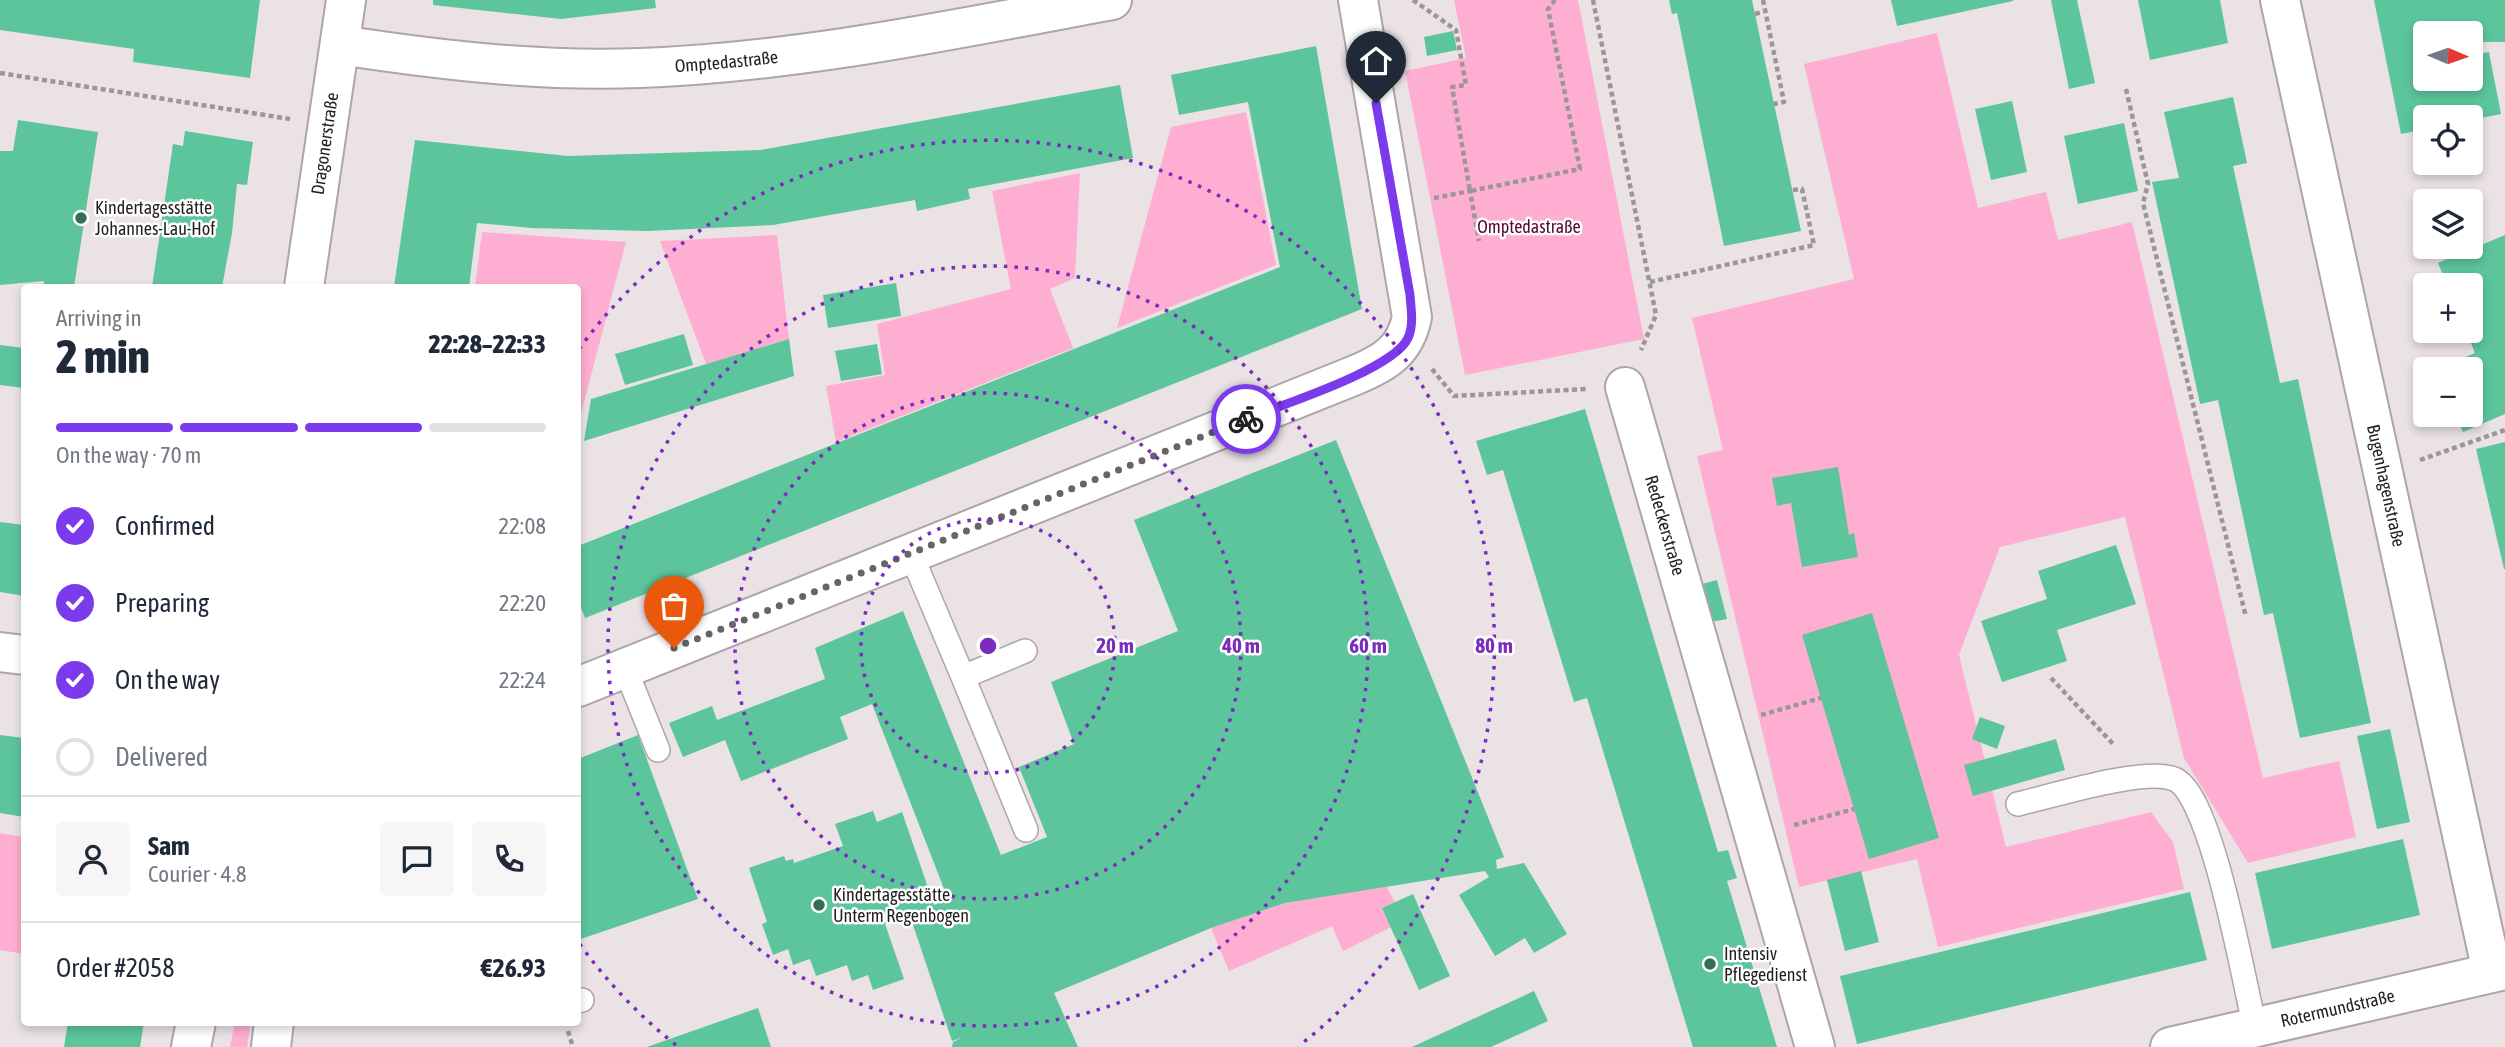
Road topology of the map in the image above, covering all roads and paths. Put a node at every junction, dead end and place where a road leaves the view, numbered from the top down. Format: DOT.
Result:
graph roads {
  1 [pos="346,0"];
  2 [pos="1112,0"];
  3 [pos="1358,0"];
  4 [pos="1413,0"];
  5 [pos="1555,0"];
  6 [pos="1593,0"];
  7 [pos="1763,0"];
  8 [pos="2280,0"];
  9 [pos="1765,11"];
  10 [pos="1755,14"];
  11 [pos="340,45"];
  12 [pos="0,73"];
  13 [pos="2126,89"];
  14 [pos="1774,104"];
  15 [pos="328,125"];
  16 [pos="1792,190"];
  17 [pos="1470,191"];
  18 [pos="1394,205"];
  19 [pos="1479,241"];
  20 [pos="1650,282"];
  21 [pos="304,284"];
  22 [pos="1408,339"];
  23 [pos="1625,387"];
  24 [pos="2505,430"];
  25 [pos="2383,474"];
  26 [pos="911,554"];
  27 [pos="2246,617"];
  28 [pos="1025,651"];
  29 [pos="0,652"];
  30 [pos="21,655"];
  31 [pos="625,668"];
  32 [pos="963,677"];
  33 [pos="2051,678"];
  34 [pos="581,686"];
  35 [pos="1821,698"];
  36 [pos="1748,719"];
  37 [pos="658,750"];
  38 [pos="2143,776"];
  39 [pos="2018,804"];
  40 [pos="1854,809"];
  41 [pos="1783,827"];
  42 [pos="1026,830"];
  43 [pos="2498,971"];
  44 [pos="195,1026"];
  45 [pos="274,1026"];
  46 [pos="2255,1027"];
  47 [pos="191,1047"];
  48 [pos="271,1047"];
  49 [pos="1815,1047"];
  50 [pos="2170,1047"];
  1 -- 11 [label="street, Dragonerstraße"];
  2 -- 11 [label="street, Omptedastraße"];
  3 -- 18 [label="street"];
  4 -- 17 [label="path"];
  5 -- 17 [label="path"];
  6 -- 20 [label="path"];
  7 -- 9 [label="path"];
  8 -- 25 [label="street, Bugenhagenstraße"];
  9 -- 10 [label="path"];
  9 -- 14 [label="path"];
  11 -- 15 [label="street, Dragonerstraße"];
  12 -- 15 [label="path"];
  13 -- 27 [label="path"];
  15 -- 21 [label="street, Dragonerstraße"];
  16 -- 20 [label="path"];
  17 -- 18 [label="path"];
  17 -- 19 [label="path"];
  18 -- 22 [label="street"];
  20 -- 23 [label="path"];
  22 -- 23 [label="path"];
  22 -- 26 [label="street"];
  23 -- 49 [label="street, Redeckerstraße"];
  24 -- 25 [label="path"];
  25 -- 43 [label="street, Bugenhagenstraße"];
  26 -- 31 [label="street"];
  26 -- 32 [label="lane"];
  28 -- 32 [label="lane"];
  29 -- 30 [label="street"];
  31 -- 34 [label="street"];
  31 -- 37 [label="lane"];
  32 -- 42 [label="lane"];
  33 -- 38 [label="path"];
  35 -- 36 [label="path"];
  38 -- 39 [label="lane"];
  38 -- 46 [label="lane"];
  40 -- 41 [label="path"];
  43 -- 46 [label="street, Rotermundstraße"];
  44 -- 47 [label="street"];
  45 -- 48 [label="street"];
  46 -- 50 [label="street, Rotermundstraße"];
}
